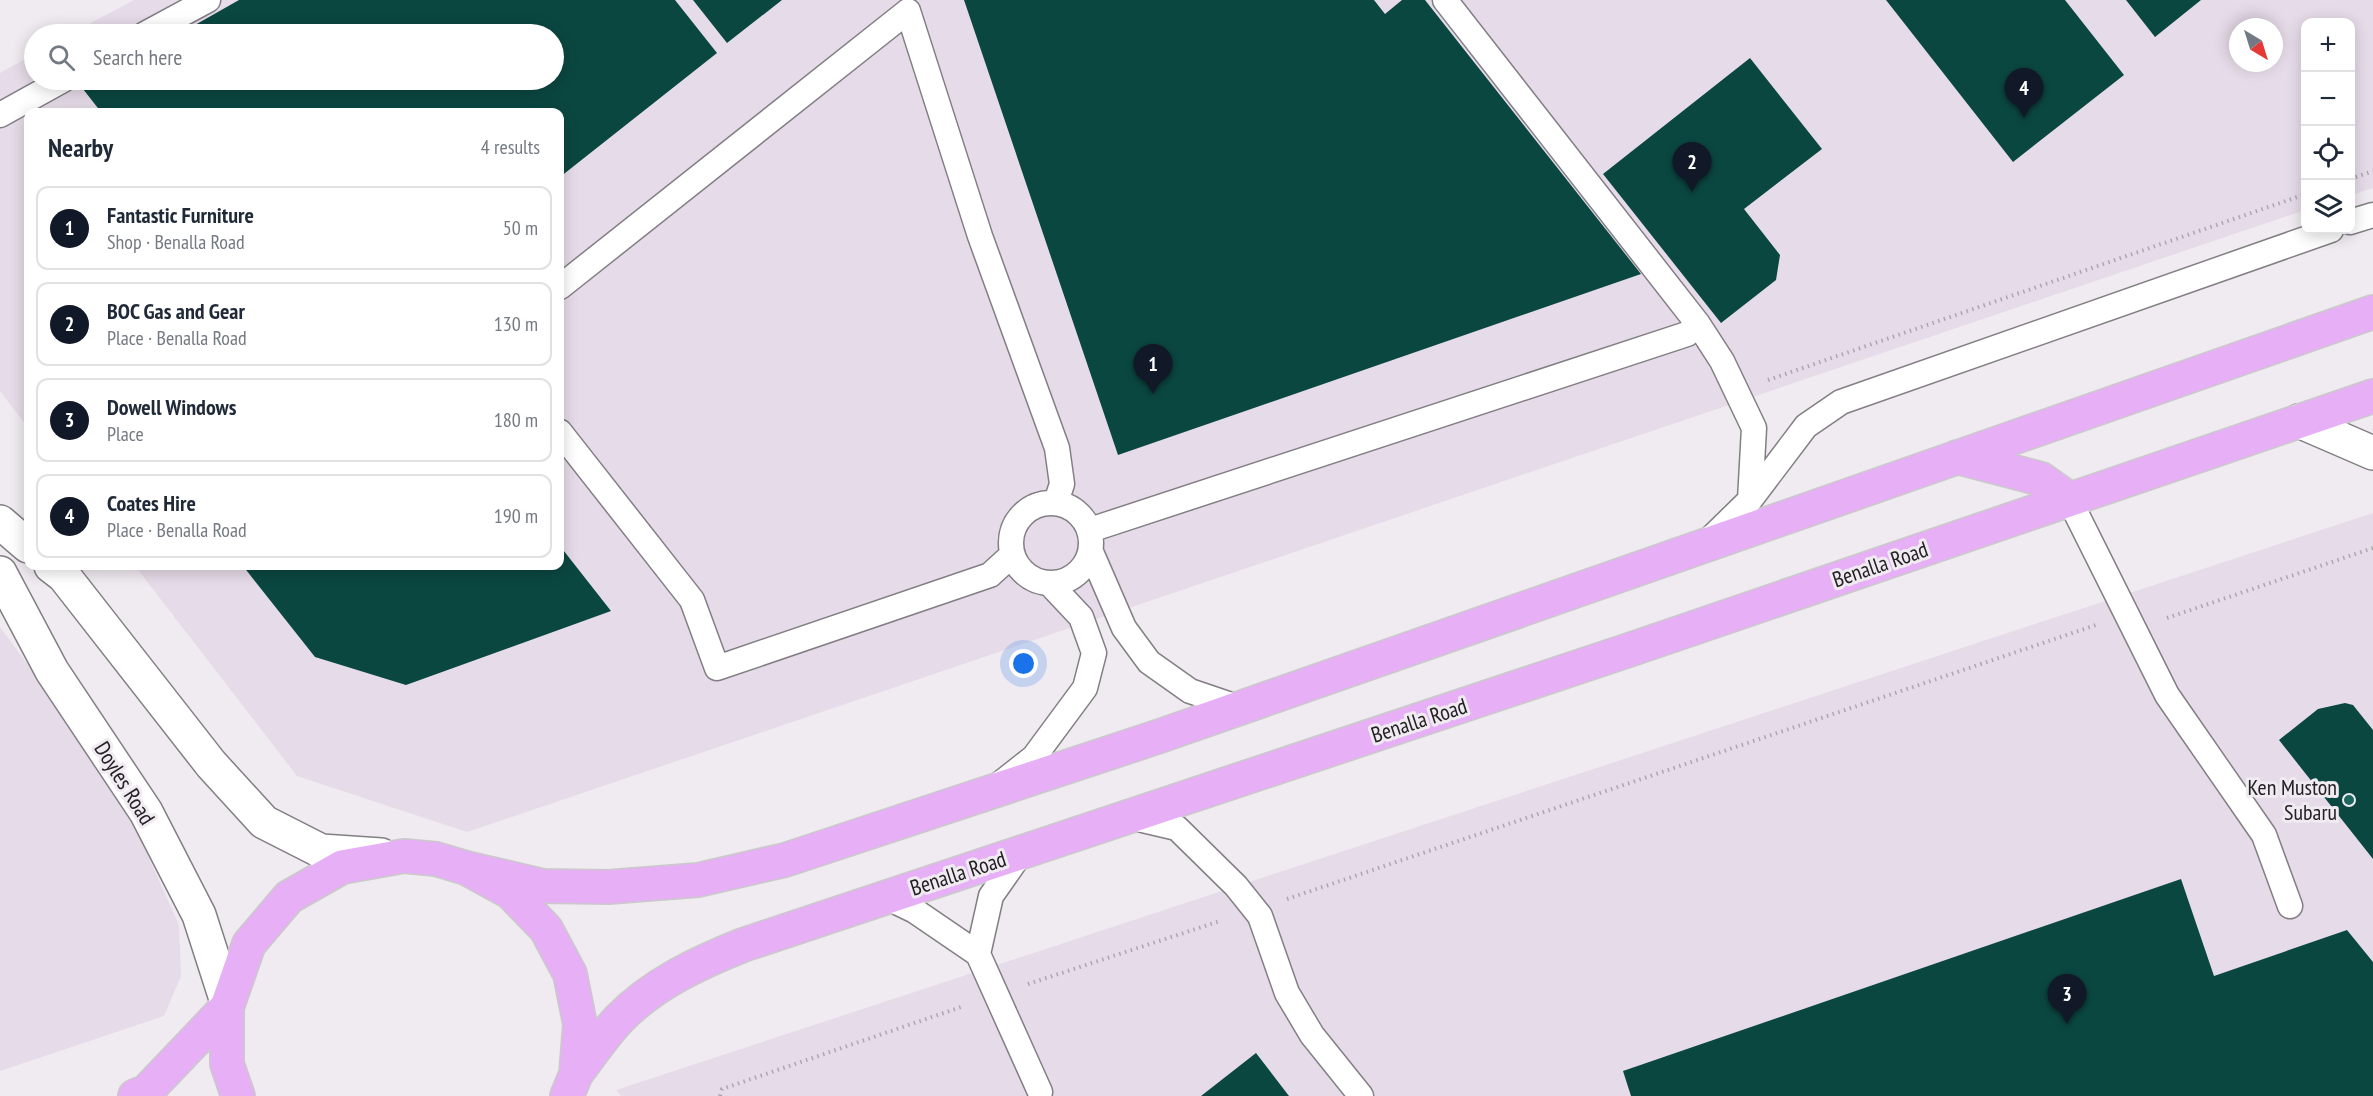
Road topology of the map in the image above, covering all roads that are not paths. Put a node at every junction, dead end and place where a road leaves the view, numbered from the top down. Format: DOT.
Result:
graph roads {
  1 [pos="208,0"];
  2 [pos="1445,0"];
  3 [pos="164,24"];
  4 [pos="45,90"];
  5 [pos="0,115"];
  6 [pos="2373,214"];
  7 [pos="2355,220"];
  8 [pos="2320,234"];
  9 [pos="564,284"];
  10 [pos="2373,312"];
  11 [pos="1698,324"];
  12 [pos="2373,396"];
  13 [pos="2299,421"];
  14 [pos="564,437"];
  15 [pos="2373,453"];
  16 [pos="1957,457"];
  17 [pos="2069,499"];
  18 [pos="1750,500"];
  19 [pos="1056,502"];
  20 [pos="0,522"];
  21 [pos="1090,541"];
  22 [pos="24,543"];
  23 [pos="1703,546"];
  24 [pos="1012,555"];
  25 [pos="56,570"];
  26 [pos="0,573"];
  27 [pos="1049,583"];
  28 [pos="1240,708"];
  29 [pos="985,795"];
  30 [pos="1130,816"];
  31 [pos="1021,853"];
  32 [pos="404,856"];
  33 [pos="466,868"];
  34 [pos="886,897"];
  35 [pos="2290,906"];
  36 [pos="978,954"];
  37 [pos="227,1005"];
  38 [pos="573,1087"];
  39 [pos="1040,1092"];
  40 [pos="135,1096"];
  41 [pos="238,1096"];
  42 [pos="1361,1096"];
  1 -- 3 [label="lane"];
  2 -- 11 [label="lane"];
  4 -- 5 [label="lane"];
  6 -- 7 [label="lane"];
  8 -- 18 [label="lane"];
  9 -- 19 [label="lane"];
  10 -- 16 [label="highway"];
  11 -- 18 [label="lane"];
  11 -- 21 [label="lane"];
  12 -- 13 [label="highway, Benalla Road"];
  13 -- 15 [label="main road"];
  13 -- 17 [label="highway, Benalla Road"];
  14 -- 24 [label="lane"];
  16 -- 17 [label="highway"];
  16 -- 23 [label="highway"];
  17 -- 30 [label="highway, Benalla Road"];
  17 -- 35 [label="lane"];
  18 -- 23 [label="lane"];
  19 -- 21 [label="lane"];
  19 -- 24 [label="lane"];
  20 -- 22 [label="main road"];
  21 -- 27 [label="lane"];
  21 -- 28 [label="lane"];
  23 -- 28 [label="highway"];
  24 -- 27 [label="lane"];
  25 -- 32 [label="main road"];
  26 -- 37 [label="main road, Doyles Road"];
  27 -- 29 [label="lane"];
  28 -- 29 [label="highway"];
  29 -- 33 [label="highway"];
  30 -- 31 [label="highway, Benalla Road"];
  30 -- 42 [label="lane"];
  31 -- 34 [label="highway, Benalla Road"];
  31 -- 36 [label="lane"];
  32 -- 33 [label="highway"];
  32 -- 37 [label="highway"];
  33 -- 38 [label="highway"];
  34 -- 36 [label="lane"];
  34 -- 38 [label="highway, Benalla Road"];
  36 -- 39 [label="lane"];
  37 -- 40 [label="highway"];
  37 -- 41 [label="highway"];
}
